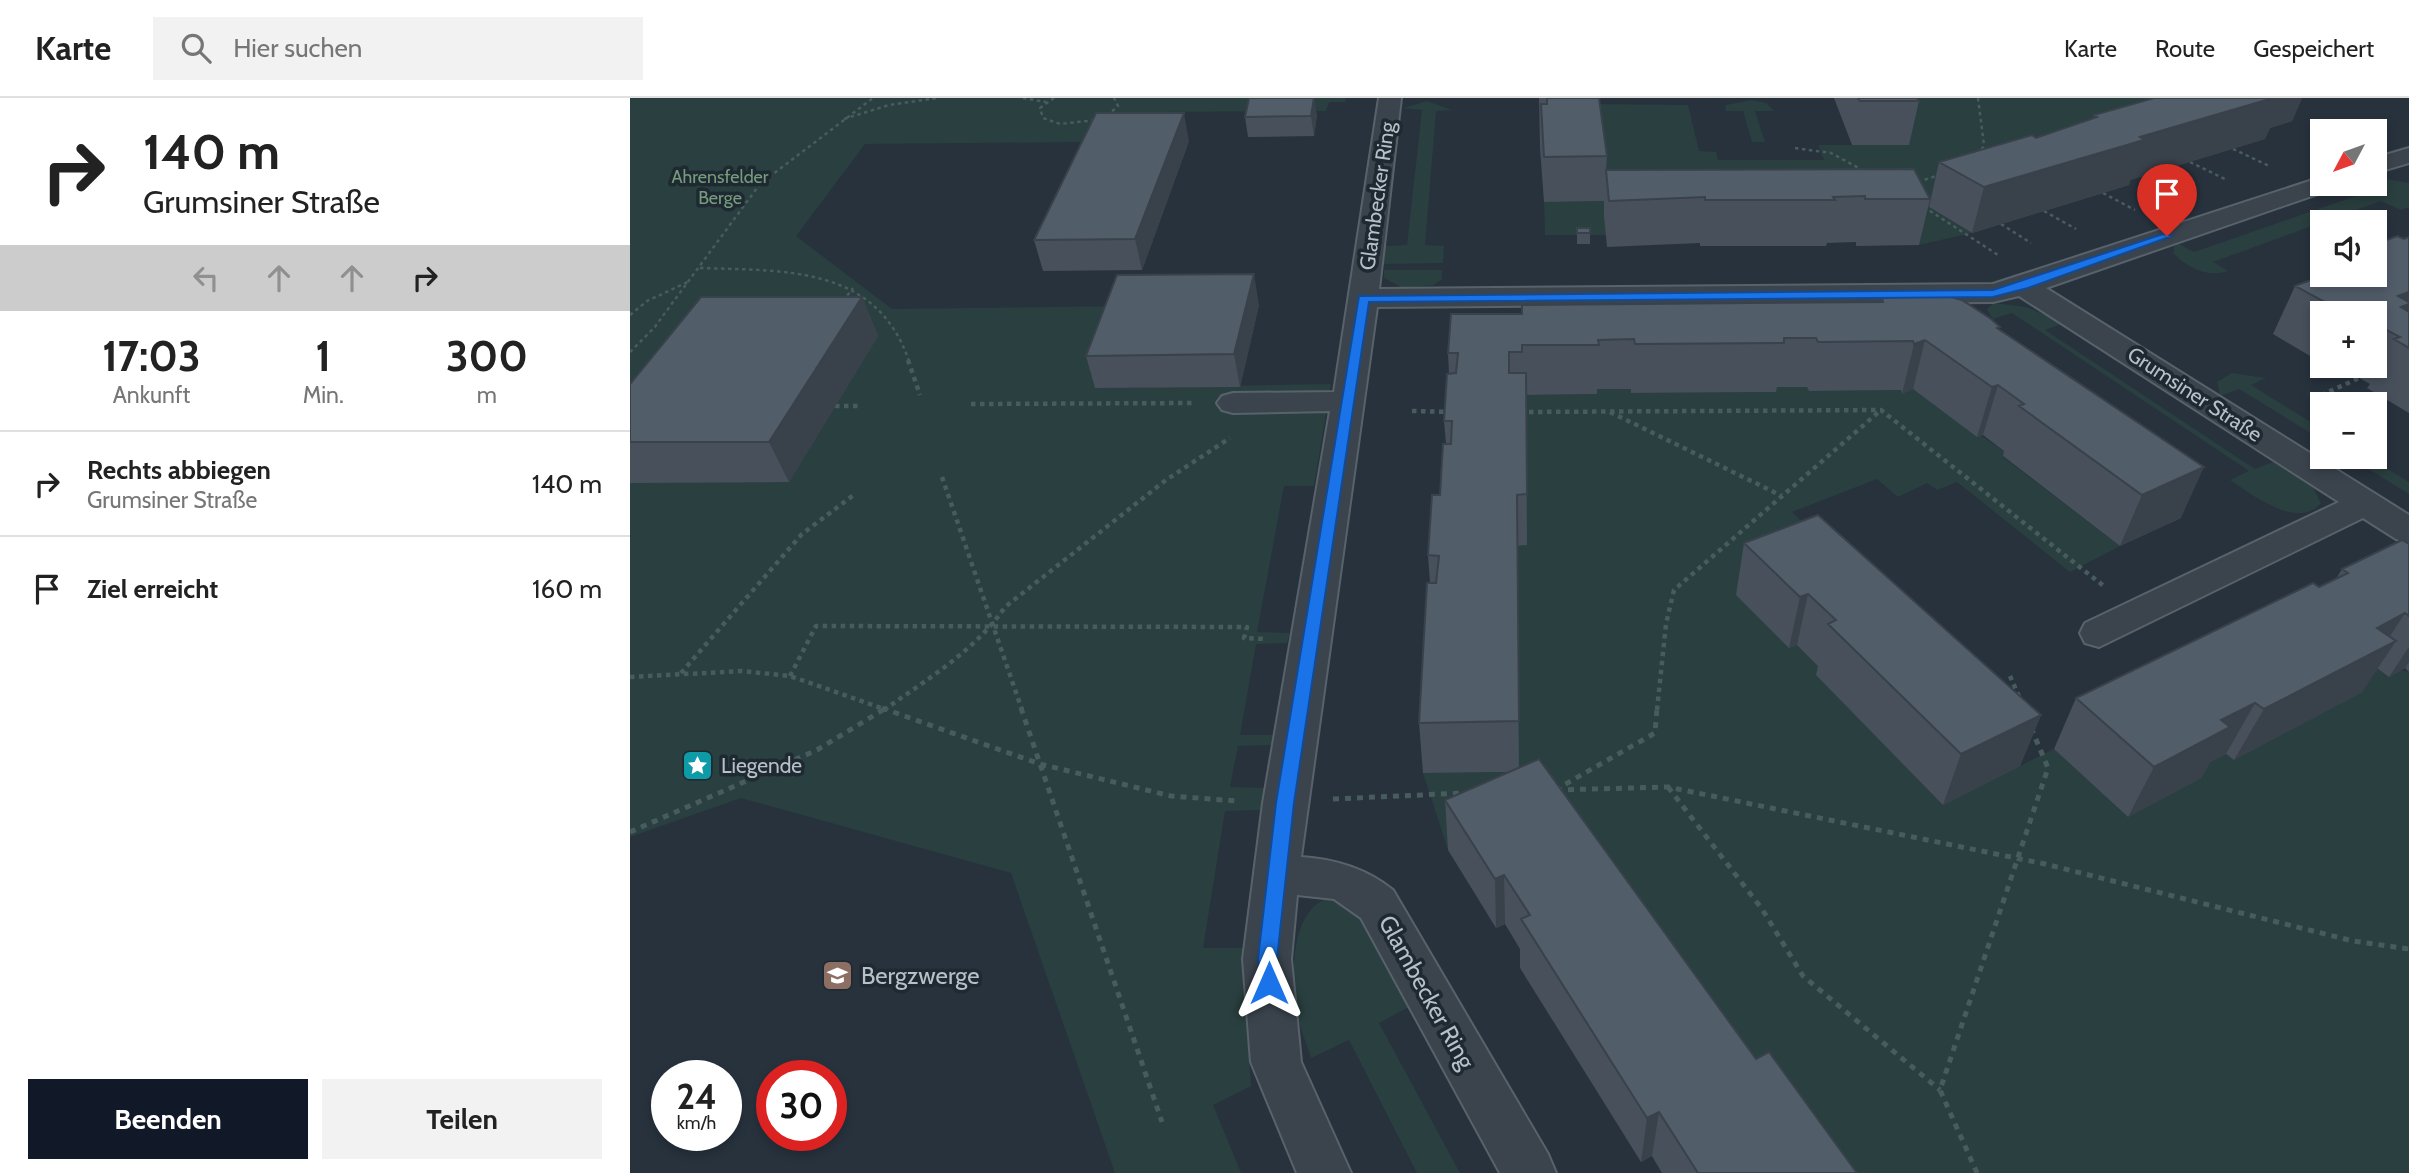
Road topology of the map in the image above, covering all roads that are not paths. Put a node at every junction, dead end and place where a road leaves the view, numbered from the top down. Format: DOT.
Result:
graph roads {
  1 [pos="1390,98"];
  2 [pos="2409,155"];
  3 [pos="2387,162"];
  4 [pos="2310,188"];
  5 [pos="1358,284"];
  6 [pos="2024,286"];
  7 [pos="1348,401"];
  8 [pos="1233,403"];
  9 [pos="2365,503"];
  10 [pos="2409,531"];
  11 [pos="2099,633"];
  12 [pos="1279,876"];
  13 [pos="1324,1173"];
  14 [pos="1529,1173"];
  1 -- 5 [label="street, Glambecker Ring"];
  2 -- 3 [label="street"];
  4 -- 6 [label="street"];
  5 -- 6 [label="street"];
  5 -- 7 [label="street, Glambecker Ring"];
  6 -- 9 [label="street, Grumsiner Straße"];
  7 -- 8 [label="street"];
  7 -- 12 [label="street, Glambecker Ring"];
  9 -- 10 [label="street, Grumsiner Straße"];
  9 -- 11 [label="street"];
  12 -- 13 [label="street, Glambecker Ring"];
  12 -- 14 [label="street, Glambecker Ring"];
}
